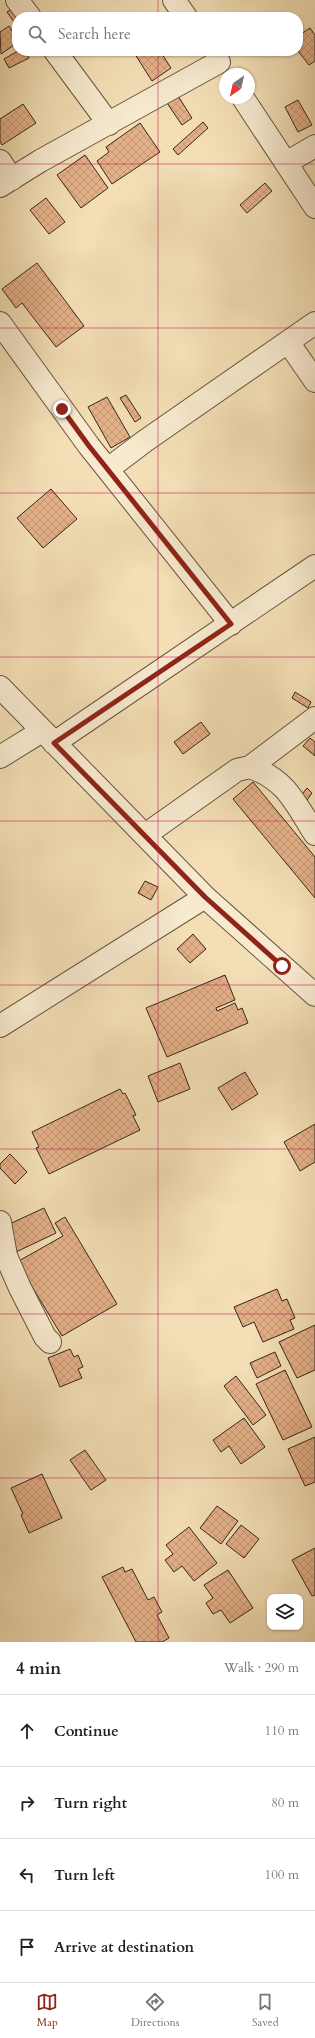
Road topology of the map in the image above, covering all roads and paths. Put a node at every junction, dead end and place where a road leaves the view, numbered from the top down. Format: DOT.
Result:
graph roads {
  1 [pos="17,0"];
  2 [pos="174,0"];
  3 [pos="26,12"];
  4 [pos="182,12"];
  5 [pos="59,56"];
  6 [pos="219,62"];
  7 [pos="248,104"];
  8 [pos="109,124"];
  9 [pos="315,146"];
  10 [pos="286,163"];
  11 [pos="4,175"];
  12 [pos="315,207"];
  13 [pos="0,322"];
  14 [pos="315,323"];
  15 [pos="288,342"];
  16 [pos="315,381"];
  17 [pos="108,469"];
  18 [pos="313,574"];
  19 [pos="231,624"];
  20 [pos="0,687"];
  21 [pos="315,718"];
  22 [pos="48,737"];
  23 [pos="0,757"];
  24 [pos="250,767"];
  25 [pos="315,834"];
  26 [pos="145,835"];
  27 [pos="205,897"];
  28 [pos="315,995"];
  29 [pos="0,1026"];
  30 [pos="0,1222"];
  31 [pos="50,1342"];
  1 -- 3 [label="street"];
  2 -- 4 [label="street"];
  5 -- 8 [label="street"];
  6 -- 8 [label="street"];
  7 -- 10 [label="street"];
  8 -- 11 [label="street"];
  9 -- 10 [label="street"];
  10 -- 12 [label="street"];
  13 -- 17 [label="street"];
  14 -- 15 [label="street"];
  15 -- 16 [label="street"];
  15 -- 17 [label="street"];
  17 -- 19 [label="street"];
  18 -- 19 [label="street"];
  19 -- 22 [label="street"];
  20 -- 22 [label="street"];
  21 -- 24 [label="street"];
  22 -- 23 [label="street"];
  22 -- 26 [label="street"];
  24 -- 25 [label="street"];
  24 -- 26 [label="street"];
  26 -- 27 [label="street"];
  27 -- 28 [label="street"];
  27 -- 29 [label="street"];
  30 -- 31 [label="street"];
}
